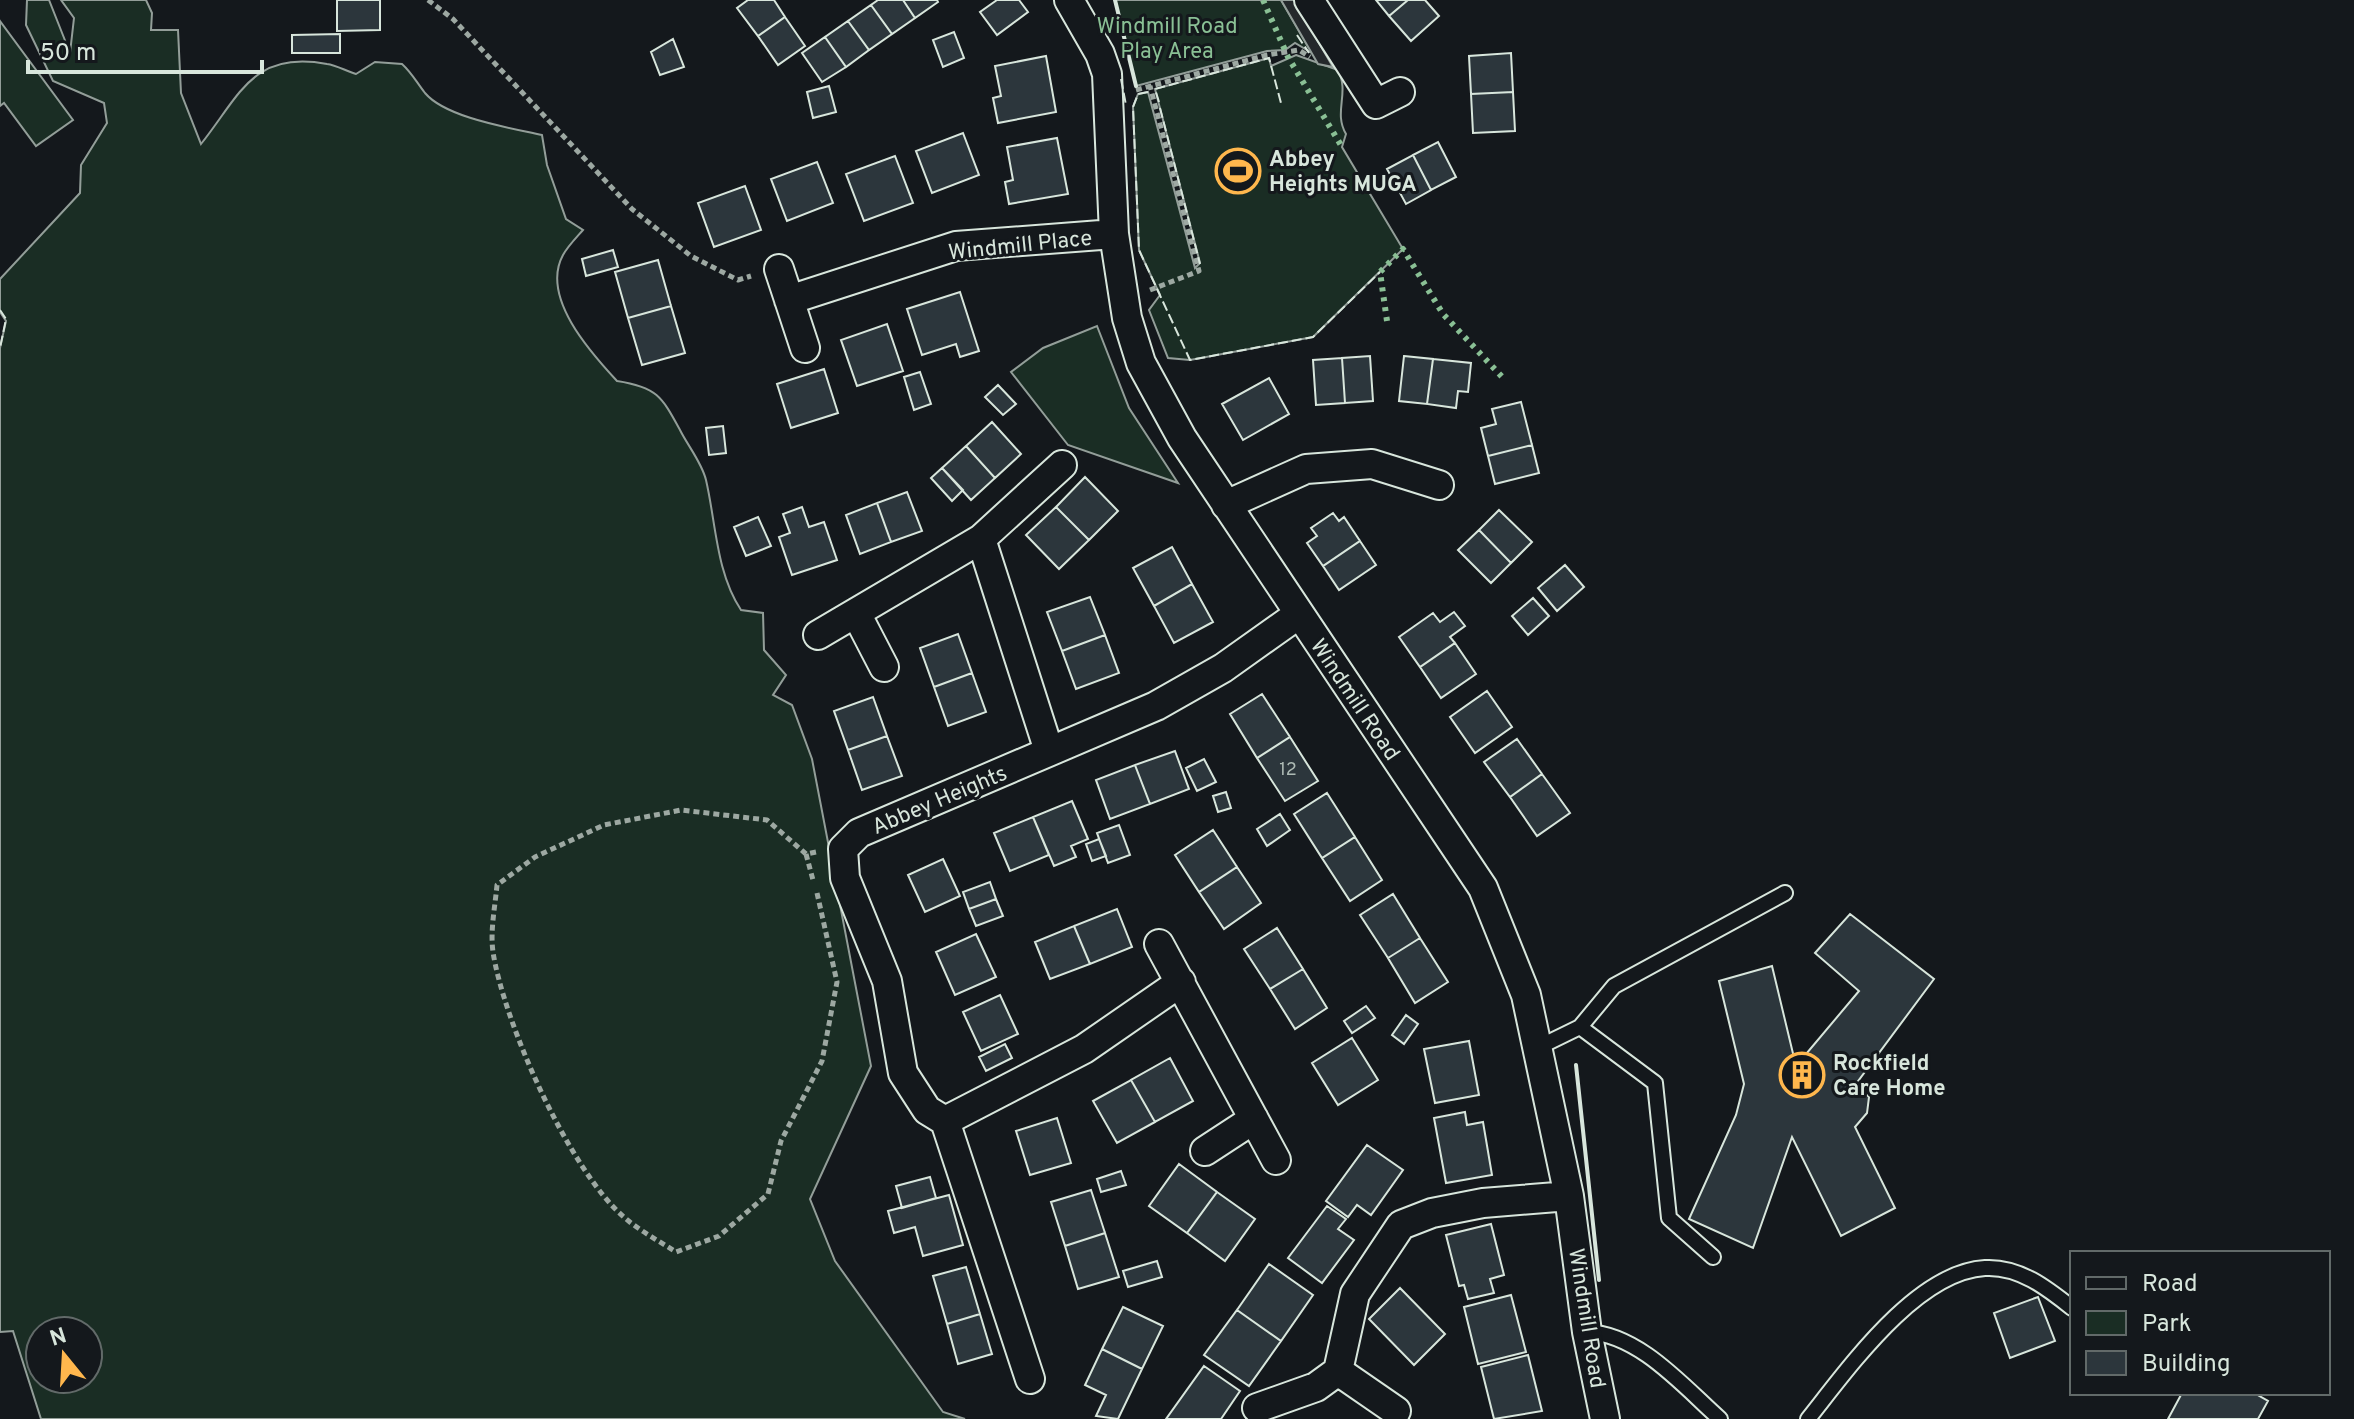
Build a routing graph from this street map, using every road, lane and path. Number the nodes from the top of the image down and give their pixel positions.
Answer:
1 (428, 0) edge
2 (1069, 0) edge
3 (1309, 0) edge
4 (1338, 48) junction
5 (1150, 86) junction
6 (1127, 92) dead end
7 (1400, 92) dead end
8 (1114, 234) junction
9 (779, 269) joint
10 (1141, 293) dead end
11 (789, 300) junction
12 (805, 348) dead end
13 (1062, 465) dead end
14 (1439, 485) dead end
15 (1226, 505) junction
16 (981, 539) junction
17 (856, 613) junction
18 (1299, 614) junction
19 (818, 635) dead end
20 (884, 667) dead end
21 (1049, 751) junction
22 (806, 854) joint
23 (1785, 893) dead end
24 (1159, 944) dead end
25 (1181, 982) junction
26 (1580, 1027) junction
27 (1537, 1048) junction
28 (1254, 1119) junction
29 (945, 1121) junction
30 (1205, 1151) dead end
31 (1276, 1160) dead end
32 (1569, 1196) junction
33 (1713, 1257) dead end
34 (2070, 1306) edge
35 (1587, 1332) junction
36 (1338, 1371) junction
37 (1030, 1379) dead end
38 (1257, 1408) dead end
39 (1396, 1411) dead end
40 (1605, 1419) edge
41 (1720, 1419) edge
42 (1808, 1419) edge

1 - 9 path
2 - 8 street, Windmill Road
3 - 4 street
4 - 5 path
4 - 7 street
5 - 6 path
5 - 10 path
8 - 11 street, Windmill Place
8 - 15 street, Windmill Road
9 - 11 street
11 - 12 street
13 - 16 street
14 - 15 street
15 - 18 street, Windmill Road
16 - 17 street
16 - 21 street
17 - 19 street
17 - 20 street
18 - 21 street, Abbey Heights
18 - 27 street, Windmill Road
21 - 29 street, Abbey Heights
22 - 22 path
23 - 26 lane
24 - 25 street
25 - 28 street
25 - 29 street
26 - 27 lane
26 - 33 lane
27 - 32 street, Windmill Road
28 - 30 street
28 - 31 street
29 - 37 street, Abbey Heights
32 - 35 street, Windmill Road
32 - 36 street
34 - 42 lane
35 - 40 street, Windmill Road
35 - 41 lane
36 - 38 street
36 - 39 street

